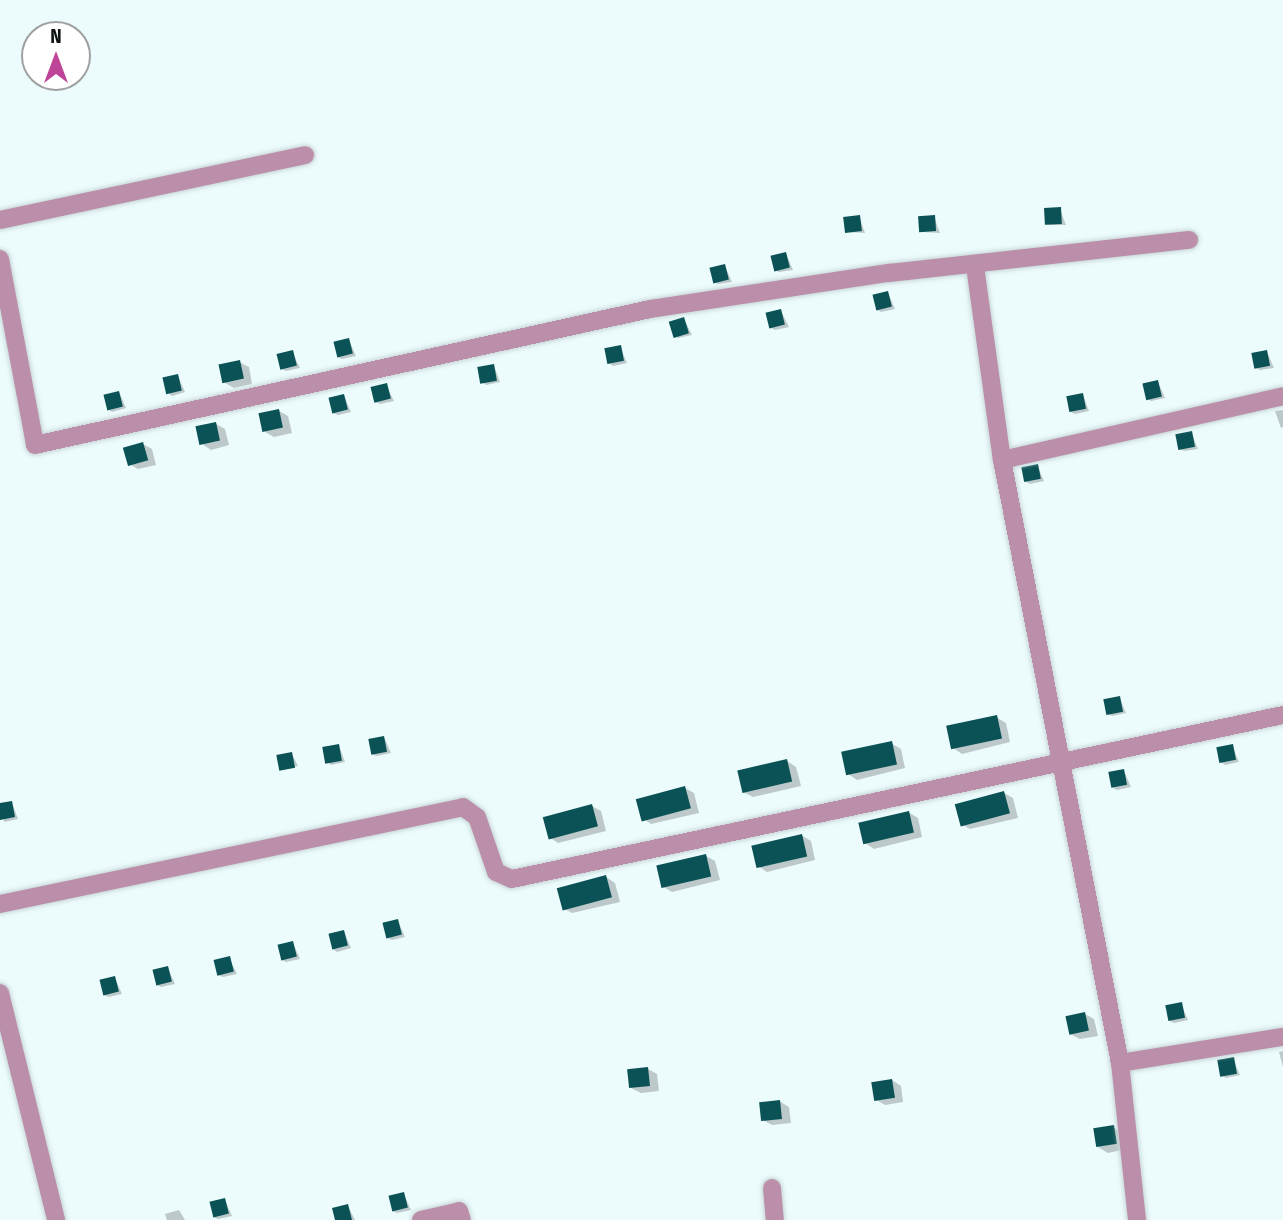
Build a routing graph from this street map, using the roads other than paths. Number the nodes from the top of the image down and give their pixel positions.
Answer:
1 (305, 155) dead end
2 (0, 220) edge
3 (1189, 240) dead end
4 (0, 259) edge
5 (975, 266) junction
6 (1283, 396) edge
7 (1002, 460) junction
8 (1283, 715) edge
9 (1063, 762) junction
10 (0, 904) edge
11 (0, 993) edge
12 (1283, 1037) edge
13 (1120, 1063) junction
14 (772, 1188) dead end
15 (56, 1220) edge
16 (421, 1220) edge
17 (462, 1220) edge
18 (775, 1220) edge
19 (1137, 1220) edge

1 - 2 street
3 - 5 street
4 - 5 street
5 - 7 street
6 - 7 street
7 - 9 street
8 - 9 street
9 - 10 street
9 - 13 street
11 - 15 street
12 - 13 street
13 - 19 street
14 - 18 street
16 - 17 street

